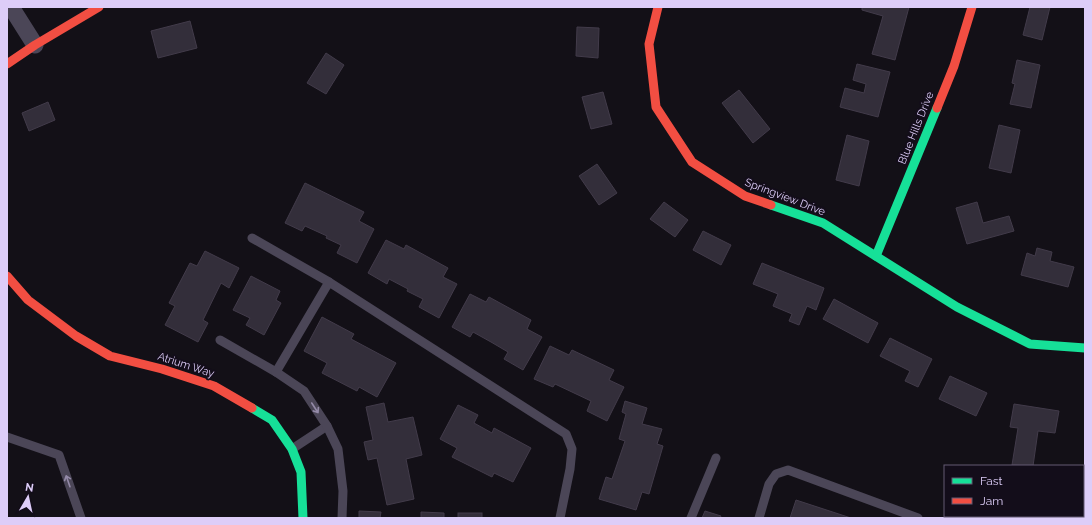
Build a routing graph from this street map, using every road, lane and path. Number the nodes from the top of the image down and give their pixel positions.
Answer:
1 (11, 7) edge
2 (99, 7) edge
3 (658, 7) edge
4 (972, 7) edge
5 (35, 45) junction
6 (7, 64) edge
7 (252, 238) dead end
8 (876, 256) junction
9 (7, 276) edge
10 (329, 282) junction
11 (220, 340) dead end
12 (1085, 348) edge
13 (276, 372) junction
14 (326, 426) junction
15 (7, 437) edge
16 (292, 448) junction
17 (716, 458) dead end
18 (80, 518) edge
19 (303, 518) edge
20 (342, 518) edge
21 (560, 518) edge
22 (692, 518) edge
23 (759, 518) edge
24 (918, 518) edge

1 - 5 street
2 - 5 street
3 - 8 street, Springview Drive
4 - 8 street, Blue Hills Drive
5 - 6 street
7 - 10 lane
8 - 12 street, Springview Drive
9 - 16 street, Atrium Way
10 - 13 lane
10 - 21 lane
11 - 13 lane
13 -> 14 lane
14 - 16 lane
14 - 20 lane
18 -> 15 lane
16 - 19 street, Atrium Way
17 - 22 lane
23 - 24 lane

